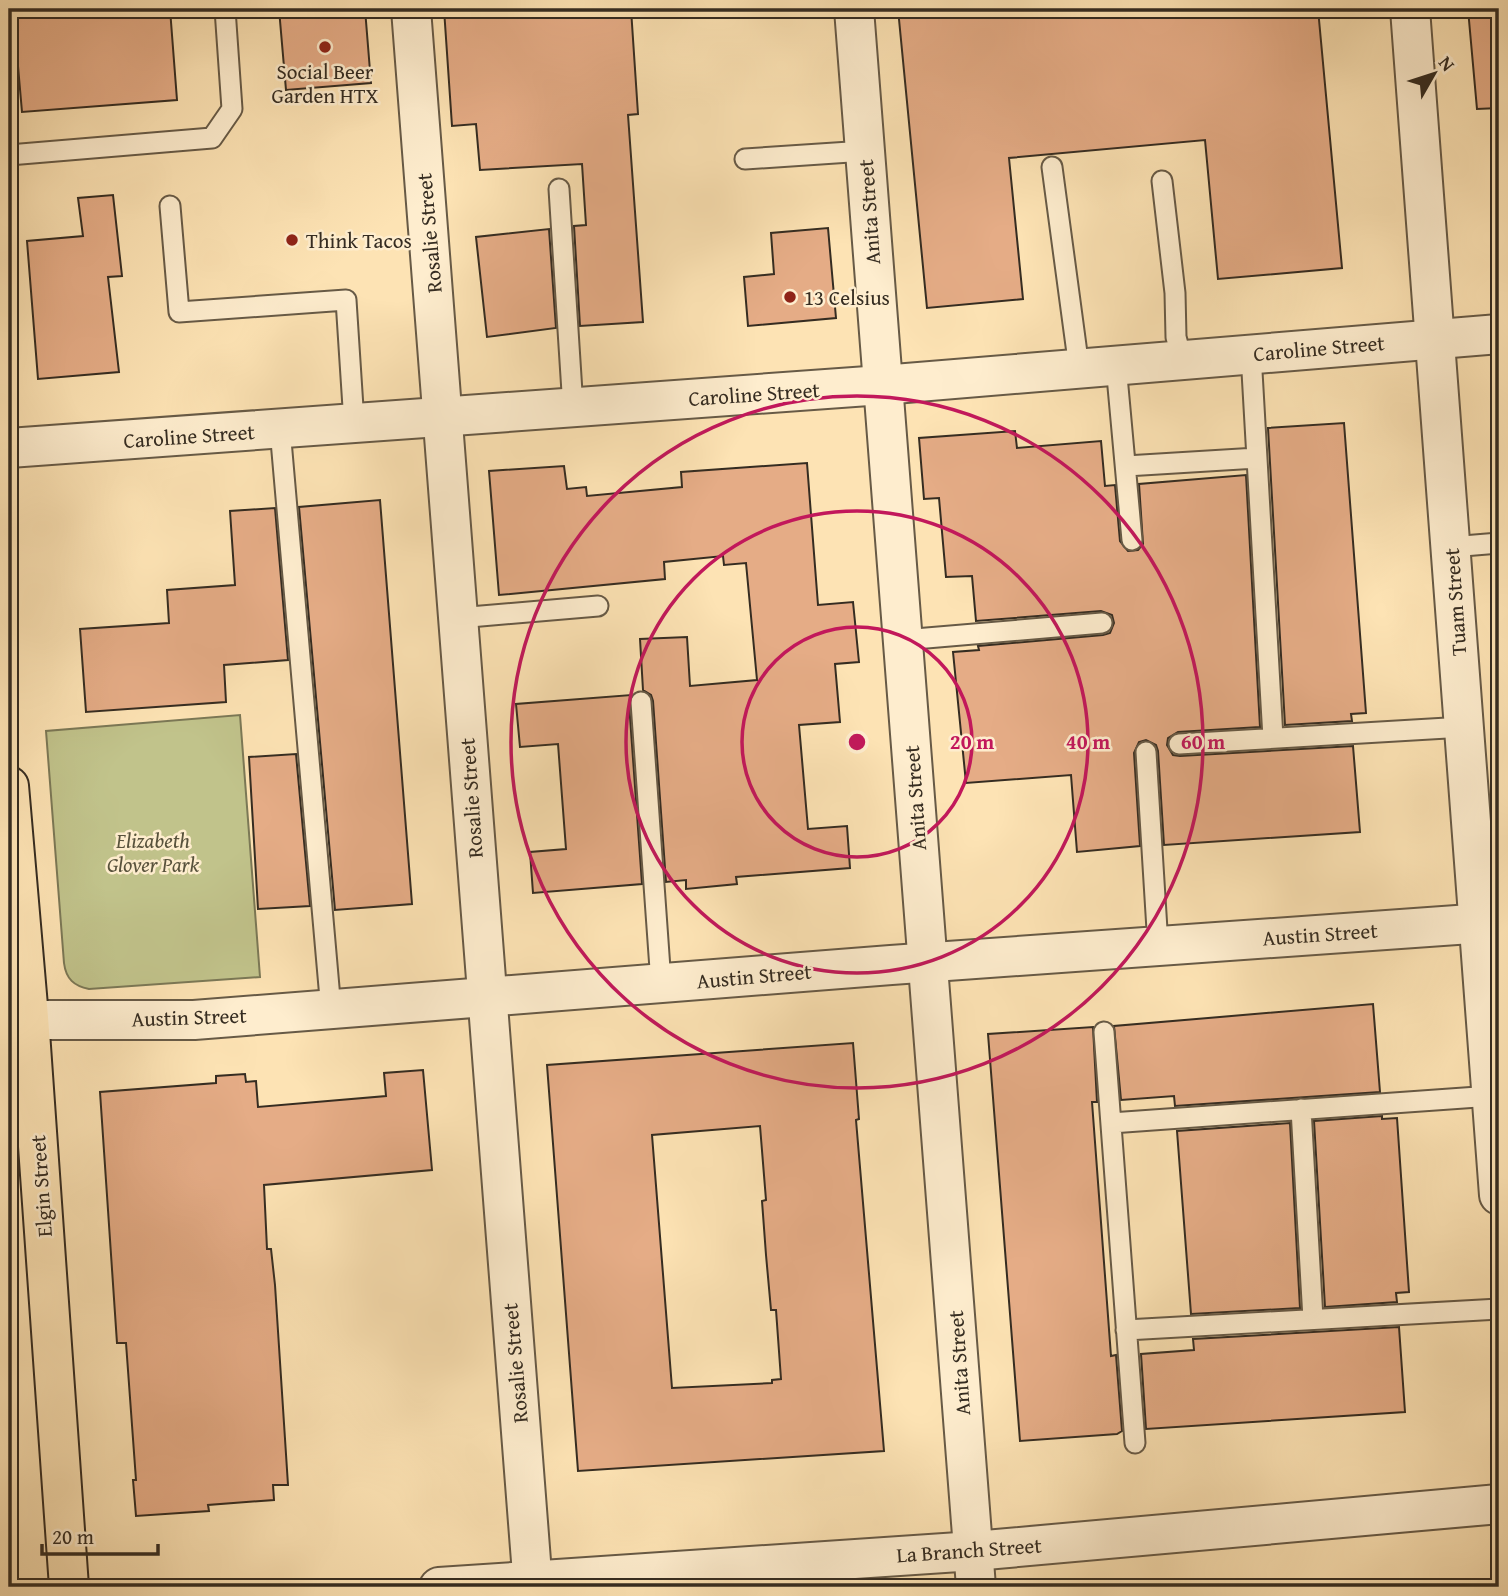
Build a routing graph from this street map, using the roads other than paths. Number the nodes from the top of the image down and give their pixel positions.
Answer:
1 (225, 9) edge
2 (411, 9) edge
3 (854, 9) edge
4 (1410, 9) edge
5 (864, 151) junction
6 (9, 155) edge
7 (745, 159) dead end
8 (1052, 167) dead end
9 (1162, 181) dead end
10 (559, 189) dead end
11 (170, 206) dead end
12 (1499, 334) edge
13 (1435, 339) junction
14 (1251, 354) junction
15 (1182, 360) junction
16 (1098, 367) junction
17 (882, 385) junction
18 (573, 408) junction
19 (444, 417) junction
20 (354, 423) junction
21 (281, 429) junction
22 (9, 448) edge
23 (1257, 458) junction
24 (1126, 466) junction
25 (1132, 540) dead end
26 (1499, 543) edge
27 (1451, 547) junction
28 (598, 606) dead end
29 (458, 618) junction
30 (1102, 623) dead end
31 (903, 640) junction
32 (640, 702) dead end
33 (1464, 727) junction
34 (1273, 738) junction
35 (1179, 744) dead end
36 (1146, 752) dead end
37 (9, 786) edge
38 (1489, 922) edge
39 (1158, 946) junction
40 (929, 962) junction
41 (662, 984) junction
42 (485, 997) junction
43 (331, 1010) junction
44 (19, 1019) edge
45 (1104, 1032) dead end
46 (1492, 1096) junction
47 (1301, 1109) junction
48 (1111, 1123) junction
49 (1499, 1195) edge
50 (1499, 1309) edge
51 (1313, 1320) junction
52 (1126, 1330) junction
53 (1135, 1443) dead end
54 (1499, 1504) edge
55 (975, 1569) edge
56 (532, 1584) edge
57 (69, 1587) edge
58 (439, 1587) edge

1 - 6 lane
2 - 19 street, Rosalie Street
3 - 5 street, Anita Street
4 - 13 street, Tuam Street
5 - 7 lane
5 - 17 street, Anita Street
8 - 16 lane
9 - 15 lane
10 - 18 lane
11 - 20 lane
12 - 13 street, Caroline Street
13 - 14 street, Caroline Street
13 - 27 street, Tuam Street
14 - 15 street, Caroline Street
14 - 23 lane
15 - 16 street, Caroline Street
16 - 17 street, Caroline Street
16 - 24 lane
17 - 18 street, Caroline Street
17 - 31 street, Anita Street
18 - 19 street, Caroline Street
19 - 20 street, Caroline Street
19 - 29 street, Rosalie Street
20 - 21 street, Caroline Street
21 - 22 street, Caroline Street
21 - 43 lane
23 - 24 lane
23 - 34 lane
24 - 25 lane
26 - 27 lane
27 - 33 street, Tuam Street
28 - 29 lane
29 - 42 street, Rosalie Street
30 - 31 lane
31 - 40 street, Anita Street
32 - 41 lane
33 - 34 lane
33 - 38 street, Tuam Street
34 - 35 lane
36 - 39 lane
37 - 44 main road, Elgin Street
38 - 39 street, Austin Street
38 - 46 street, Tuam Street
39 - 40 street, Austin Street
40 - 41 street, Austin Street
40 - 55 street, Anita Street
41 - 42 street, Austin Street
42 - 43 street, Austin Street
42 - 56 street, Rosalie Street
43 - 44 street, Austin Street
44 - 57 main road, Elgin Street
45 - 48 lane
46 - 47 lane
46 - 49 street, Tuam Street
47 - 48 lane
47 - 51 lane
48 - 52 lane
50 - 51 lane
51 - 52 lane
52 - 53 lane
54 - 55 street, La Branch Street
55 - 56 street, La Branch Street
56 - 58 street, La Branch Street

